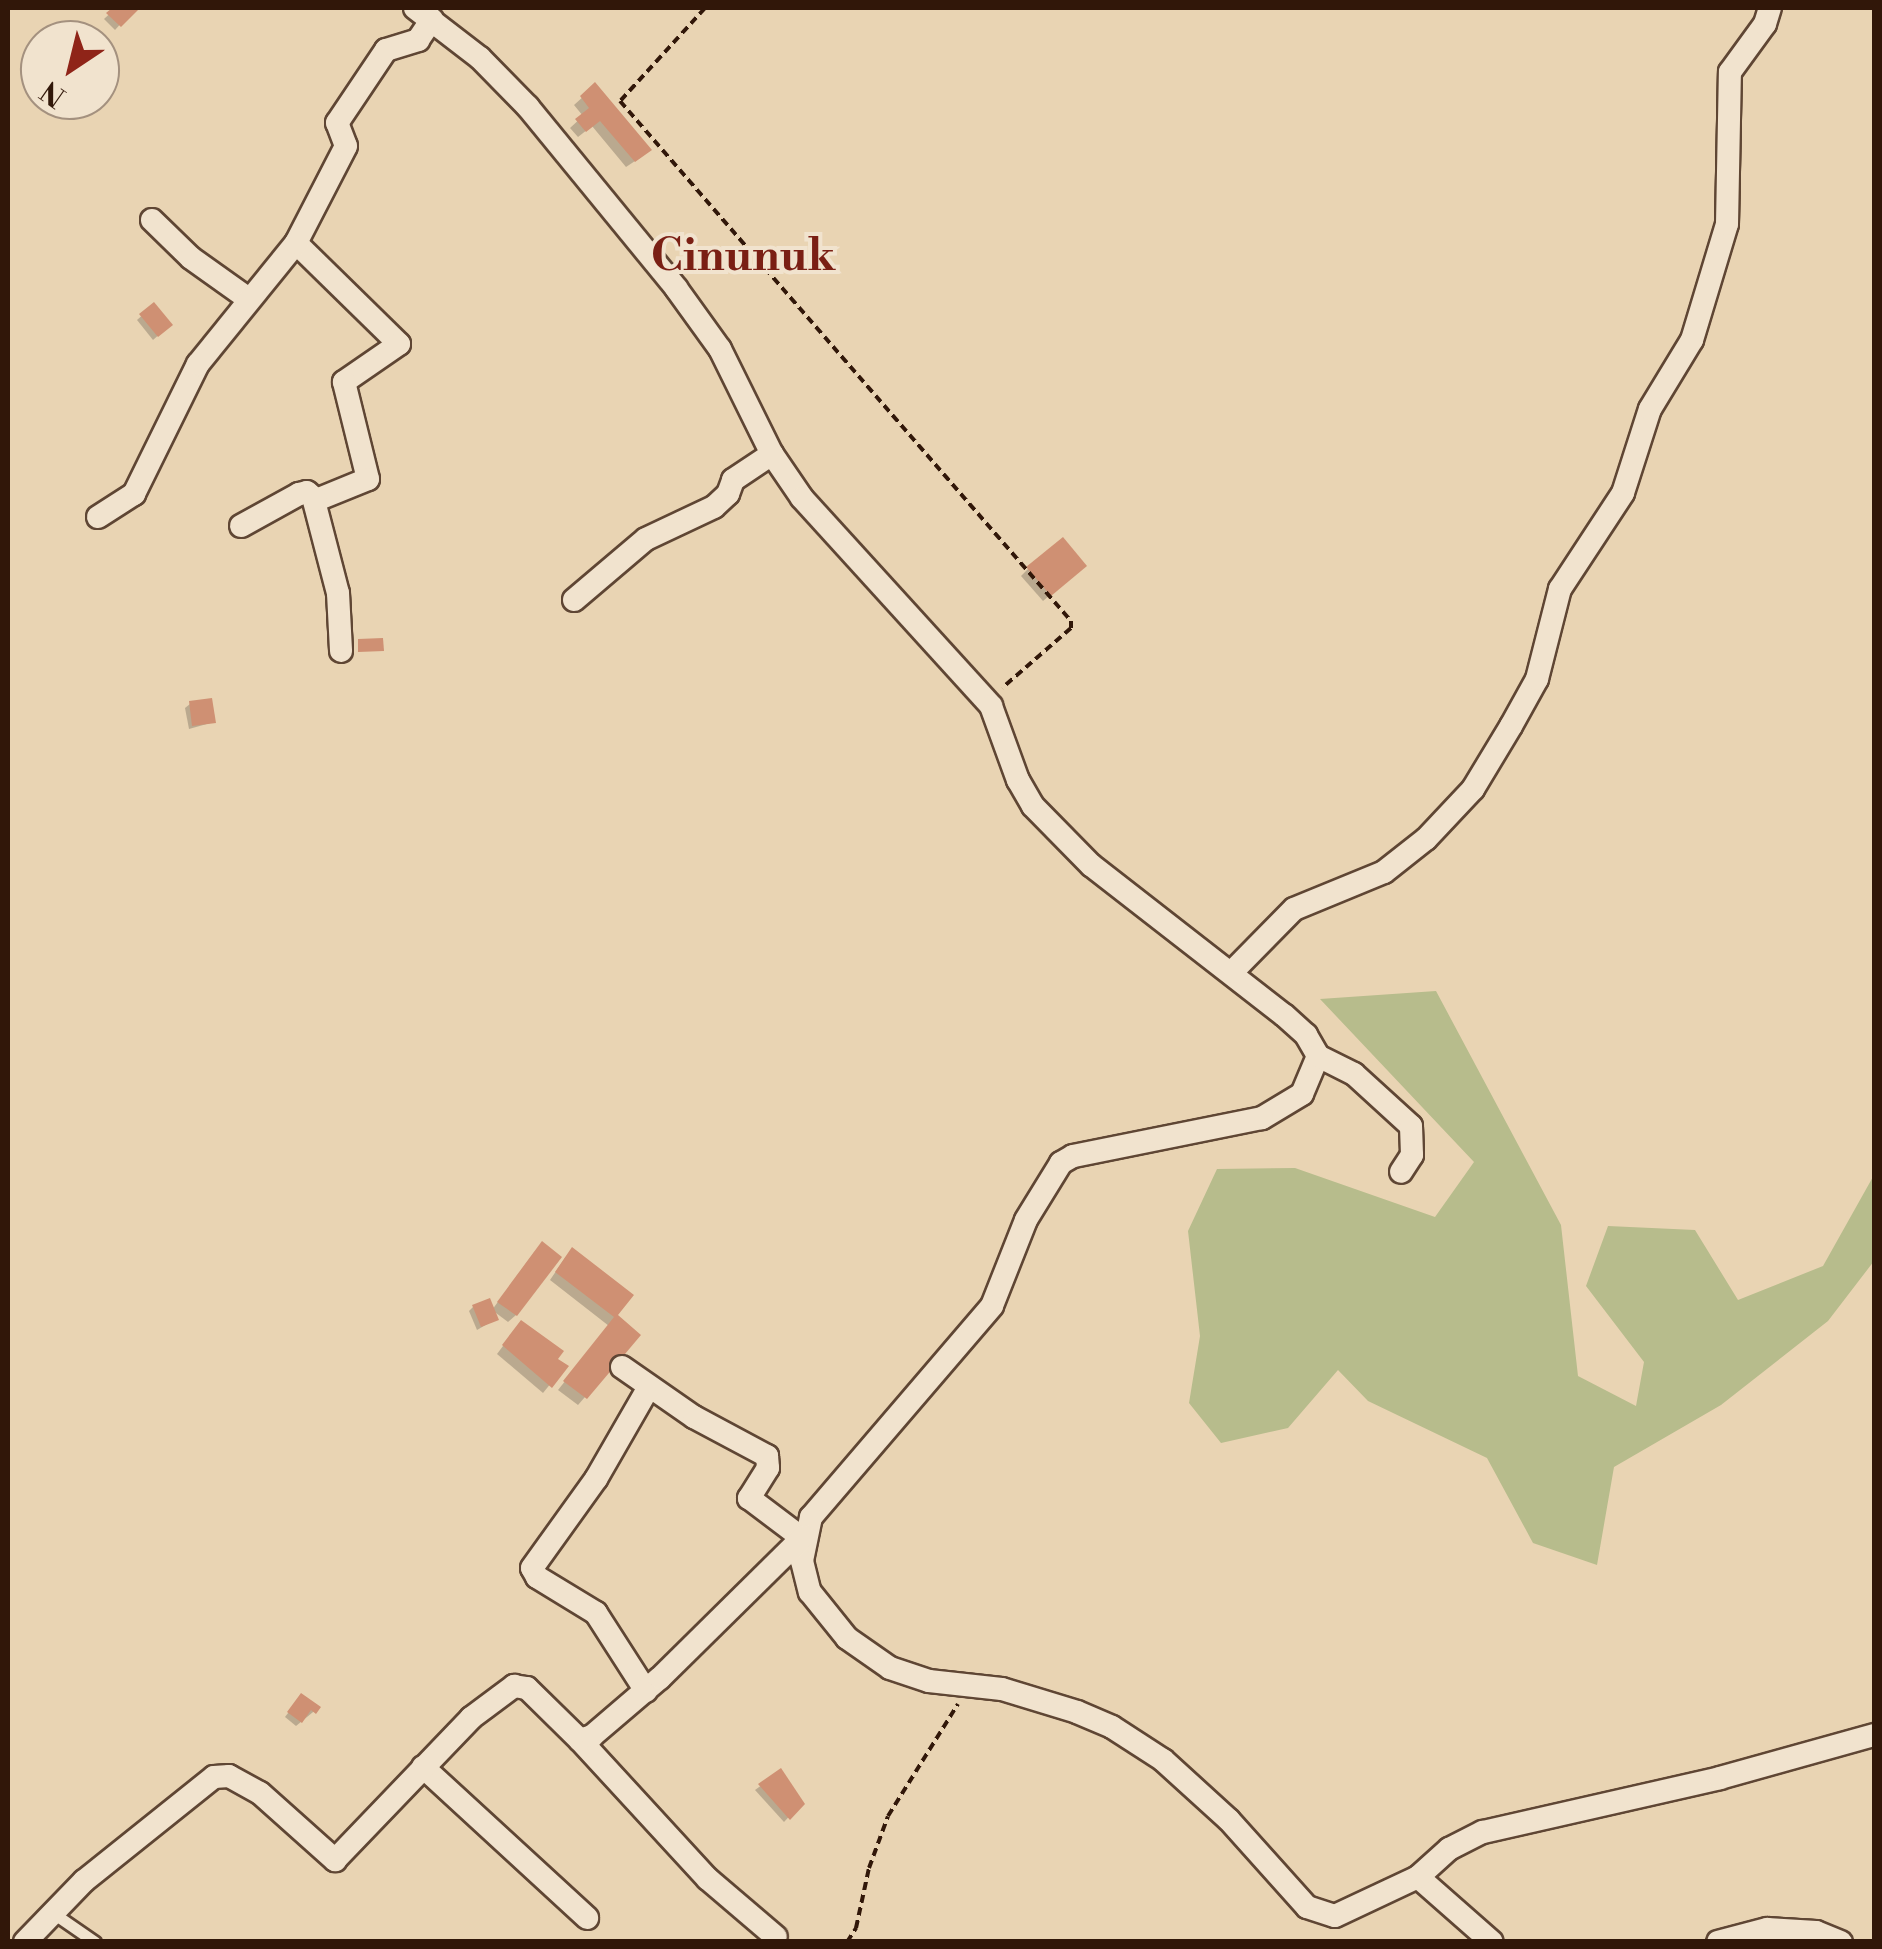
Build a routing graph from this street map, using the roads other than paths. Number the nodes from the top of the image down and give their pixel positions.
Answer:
1 (1770, 8) edge
2 (423, 13) edge
3 (152, 220) dead end
4 (296, 243) junction
5 (247, 298) junction
6 (772, 454) junction
7 (315, 498) junction
8 (98, 517) dead end
9 (241, 526) dead end
10 (574, 600) dead end
11 (341, 651) dead end
12 (1232, 972) junction
13 (1312, 1045) junction
14 (1401, 1172) dead end
15 (622, 1367) dead end
16 (650, 1387) junction
17 (803, 1537) junction
18 (646, 1690) junction
19 (1874, 1735) edge
20 (580, 1740) junction
21 (423, 1768) junction
22 (1418, 1877) junction
23 (53, 1912) junction
24 (587, 1918) dead end
25 (776, 1937) dead end
26 (25, 1942) edge
27 (95, 1942) edge
28 (1492, 1942) edge
29 (1718, 1942) edge
30 (1841, 1942) edge

1 - 12 street
2 - 4 street
2 - 6 street
3 - 5 street
4 - 5 street
4 - 7 street
5 - 8 street
6 - 10 street
6 - 12 street
7 - 9 street
7 - 11 street
12 - 13 street
13 - 14 street
13 - 17 street
15 - 16 street
16 - 17 street
16 - 18 street
17 - 18 street
17 - 22 street
18 - 20 street
19 - 22 street
20 - 21 street
20 - 25 street
21 - 23 street
21 - 24 street
22 - 28 street
23 - 26 street
23 - 27 lane
29 - 30 street

